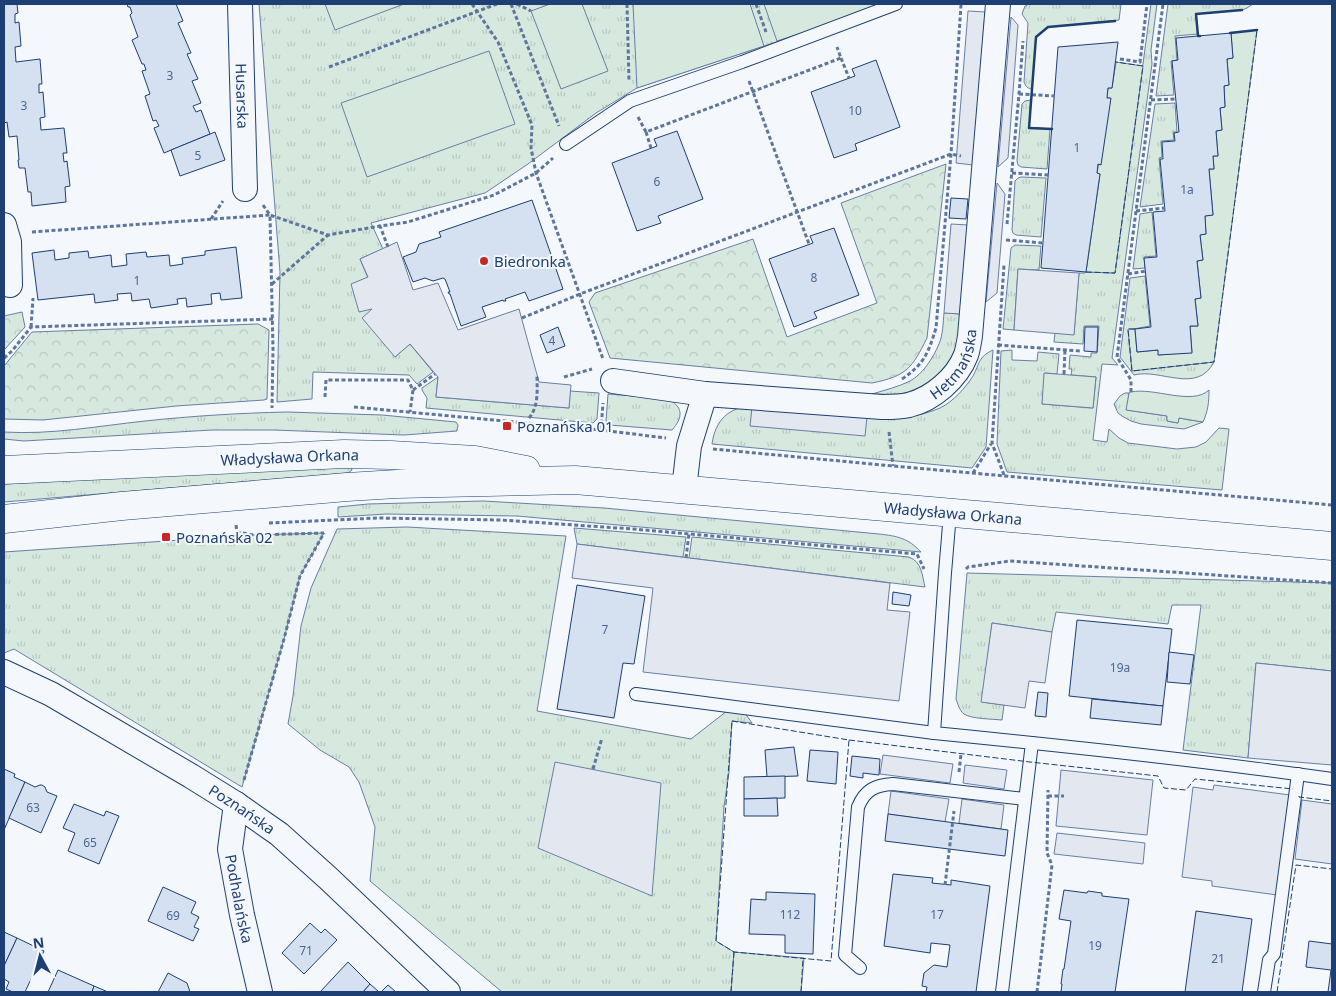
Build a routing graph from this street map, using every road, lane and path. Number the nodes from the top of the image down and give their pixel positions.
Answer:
1 (240, 4) edge
2 (472, 4) edge
3 (497, 4) edge
4 (511, 4) edge
5 (517, 4) edge
6 (756, 4) edge
7 (896, 4) edge
8 (960, 4) edge
9 (998, 4) edge
10 (1147, 4) edge
11 (1163, 4) edge
12 (476, 11) junction
13 (531, 11) dead end
14 (1023, 40) dead end
15 (772, 50) junction
16 (841, 58) dead end
17 (1120, 59) dead end
18 (742, 62) junction
19 (329, 67) dead end
20 (849, 78) dead end
21 (1019, 94) junction
22 (1055, 96) dead end
23 (1176, 98) dead end
24 (1151, 100) junction
25 (646, 132) dead end
26 (566, 144) junction
27 (651, 148) dead end
28 (951, 154) junction
29 (985, 158) junction
30 (536, 173) junction
31 (1012, 173) junction
32 (1048, 175) dead end
33 (245, 189) joint
34 (1165, 208) dead end
35 (1136, 211) junction
36 (798, 212) junction
37 (270, 215) junction
38 (380, 226) junction
39 (14, 229) edge
40 (1007, 230) dead end
41 (328, 235) junction
42 (1006, 240) dead end
43 (1043, 243) dead end
44 (809, 244) dead end
45 (388, 247) dead end
46 (1004, 260) dead end
47 (1146, 271) dead end
48 (1128, 274) junction
49 (272, 284) junction
50 (10, 285) dead end
51 (33, 293) dead end
52 (580, 294) junction
53 (522, 318) dead end
54 (273, 319) junction
55 (30, 327) junction
56 (998, 345) junction
57 (1066, 350) junction
58 (1081, 351) dead end
59 (4, 358) edge
60 (435, 374) dead end
61 (1064, 374) dead end
62 (537, 375) dead end
63 (564, 377) dead end
64 (605, 377) junction
65 (900, 381) dead end
66 (413, 390) junction
67 (1131, 392) dead end
68 (705, 394) junction
69 (325, 397) dead end
70 (354, 407) dead end
71 (889, 407) junction
72 (272, 408) dead end
73 (410, 412) junction
74 (529, 418) dead end
75 (602, 430) junction
76 (992, 443) junction
77 (689, 446) junction
78 (894, 466) junction
79 (4, 470) edge
80 (974, 473) junction
81 (1004, 475) junction
82 (575, 480) junction
83 (684, 489) junction
84 (1332, 505) edge
85 (950, 513) junction
86 (4, 519) edge
87 (331, 520) dead end
88 (236, 525) dead end
89 (689, 534) junction
90 (1332, 546) edge
91 (686, 558) dead end
92 (945, 572) junction
93 (1332, 583) edge
94 (4, 672) edge
95 (636, 694) dead end
96 (934, 733) junction
97 (602, 738) dead end
98 (1032, 742) junction
99 (593, 769) dead end
100 (1298, 774) junction
101 (1332, 780) edge
102 (1049, 788) dead end
103 (239, 795) junction
104 (1048, 796) junction
105 (1064, 796) dead end
106 (1025, 799) junction
107 (953, 815) dead end
108 (945, 885) dead end
109 (860, 968) dead end
110 (260, 992) edge
111 (448, 992) edge
112 (1002, 992) edge
113 (1037, 992) edge
114 (1264, 992) edge

1 - 33 street, Husarska
2 - 12 path
3 - 12 path
4 - 26 path
5 - 13 path
6 - 15 path
7 - 15 lane
8 - 28 path
9 - 29 street, Hetmańska
10 - 17 path
11 - 24 path
12 - 19 path
12 - 30 path
14 - 21 path
15 - 18 lane
16 - 20 path
18 - 26 lane
18 - 36 path
21 - 22 path
21 - 31 path
23 - 24 path
24 - 35 path
25 - 27 path
26 - 30 path
28 - 29 path
28 - 36 path
28 - 65 path
29 - 71 street, Hetmańska
30 - 38 path
30 - 52 path
31 - 32 path
31 - 40 path
33 - 37 path
34 - 35 path
35 - 48 path
36 - 44 path
36 - 52 path
37 - 39 path
37 - 41 path
37 - 49 path
38 - 41 path
38 - 45 path
39 - 50 street
41 - 49 path
42 - 43 path
46 - 56 path
47 - 48 path
48 - 67 path
49 - 54 path
51 - 55 path
52 - 53 path
52 - 64 path
54 - 55 path
54 - 72 path
55 - 59 path
56 - 57 path
56 - 76 path
57 - 58 path
57 - 61 path
60 - 66 path
62 - 74 path
63 - 64 path
64 - 68 street, Hetmańska
64 - 75 path
66 - 69 path
66 - 73 path
68 - 71 street, Hetmańska
68 - 77 street
70 - 73 path
71 - 78 path
73 - 75 path
75 - 77 path
76 - 80 path
76 - 81 path
77 - 78 path
77 - 83 street
78 - 80 path
79 - 82 street, Władysława Orkana
80 - 81 path
81 - 84 path
82 - 83 street, Władysława Orkana
82 - 86 street, Władysława Orkana
83 - 85 street, Władysława Orkana
85 - 90 street, Władysława Orkana
85 - 92 lane
87 - 89 path
88 - 103 path
89 - 91 path
89 - 92 path
92 - 93 path
92 - 96 lane
94 - 103 street, Poznańska
95 - 96 lane
96 - 98 lane
97 - 99 path
98 - 100 lane
98 - 106 lane
100 - 101 lane
100 - 114 lane
102 - 104 path
103 - 110 street, Podhalańska
103 - 111 street, Poznańska
104 - 105 path
104 - 113 path
106 - 109 lane
106 - 112 lane
107 - 108 path

